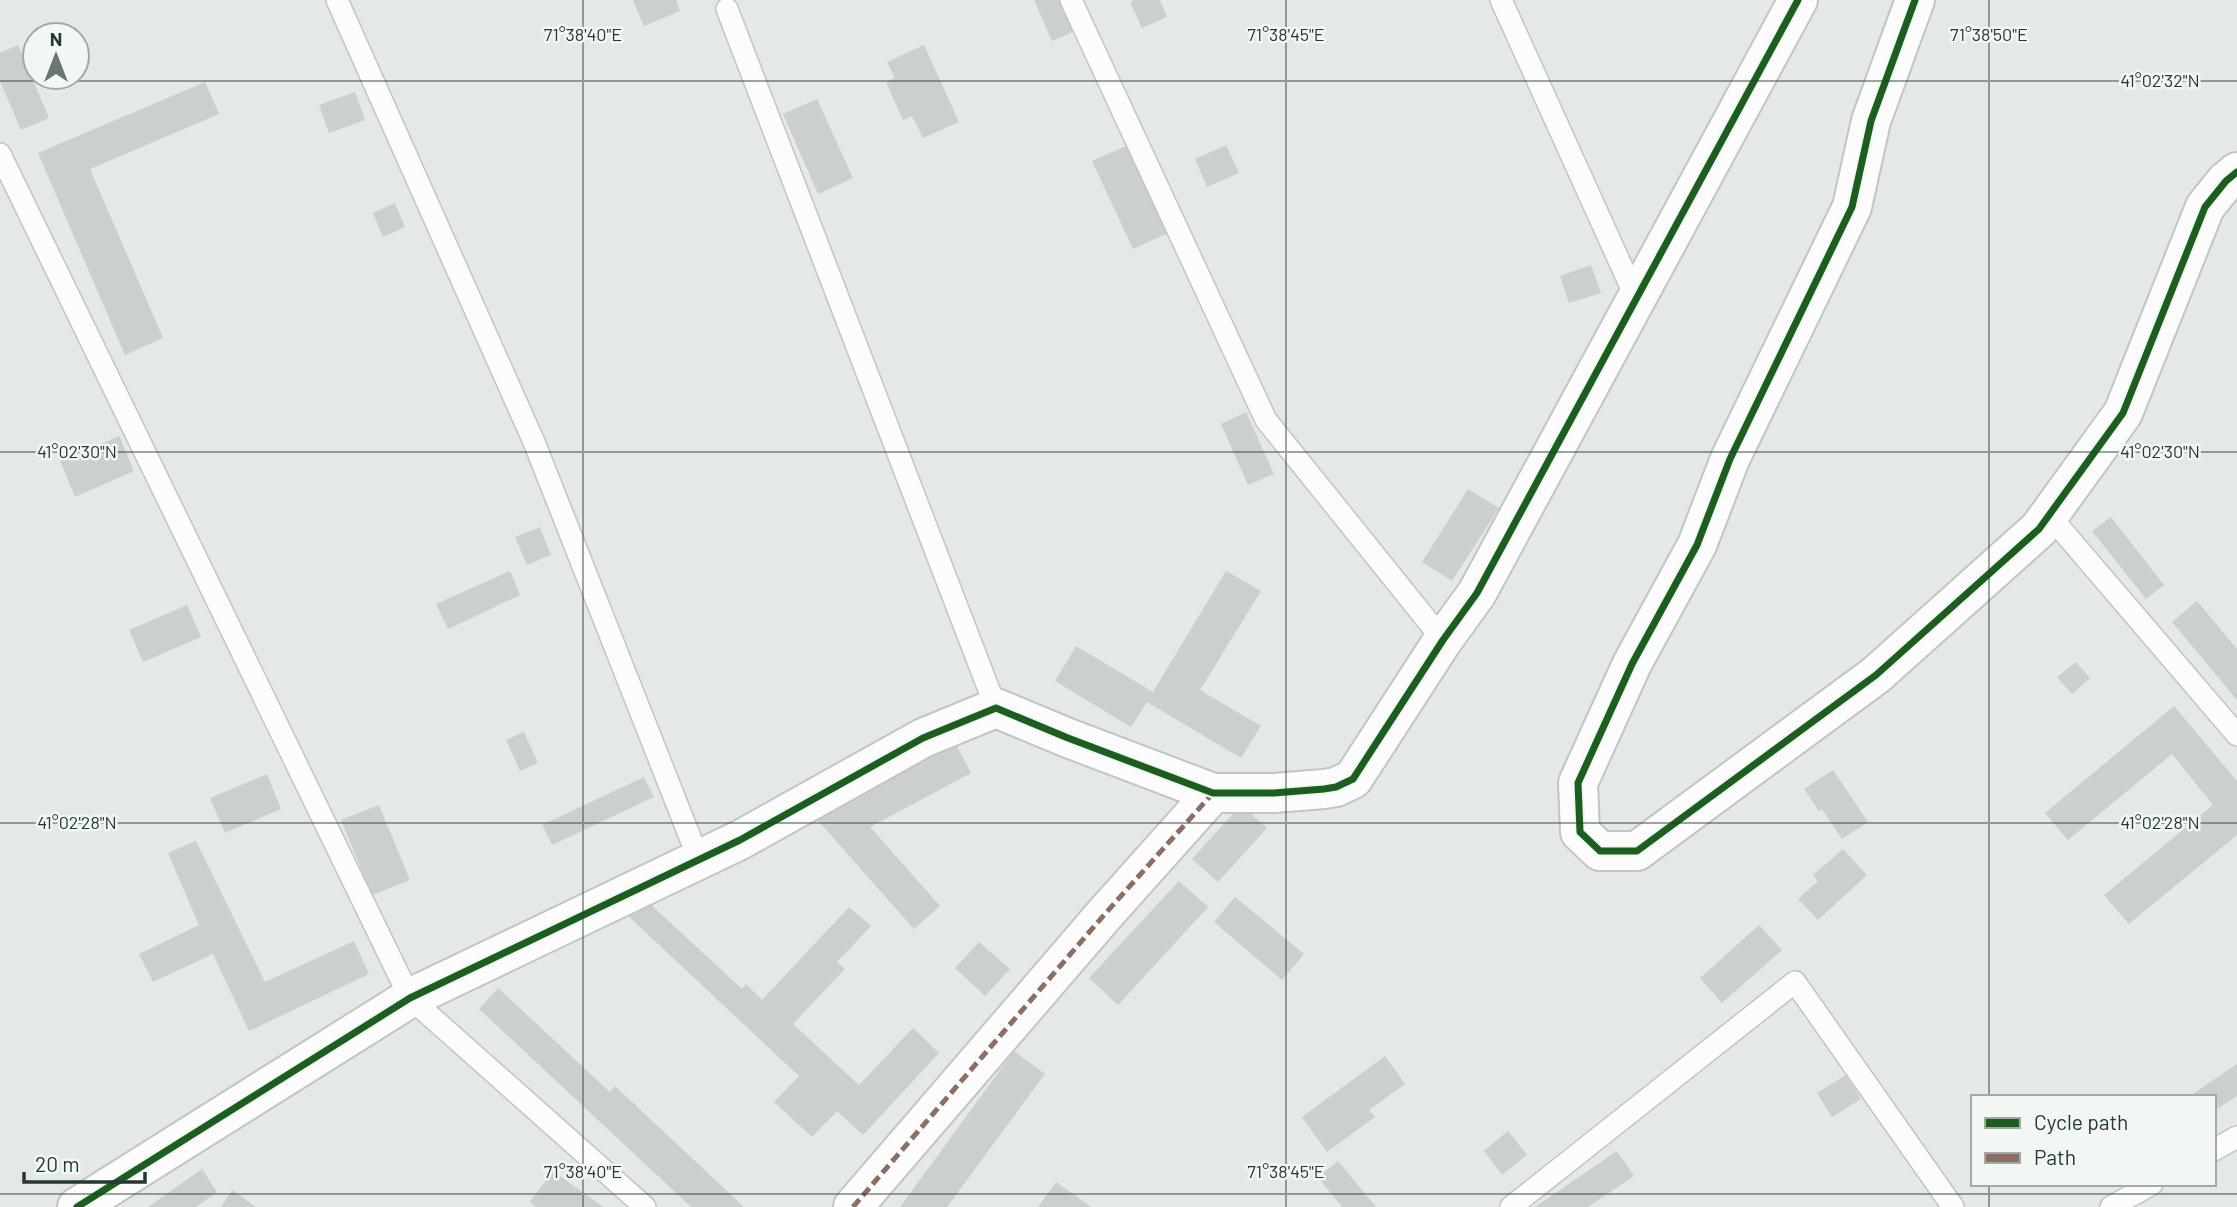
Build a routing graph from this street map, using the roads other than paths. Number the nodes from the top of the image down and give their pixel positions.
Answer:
1 (337, 0) edge
2 (1071, 0) edge
3 (1501, 0) edge
4 (1798, 0) edge
5 (1915, 0) edge
6 (727, 9) dead end
7 (0, 155) edge
8 (2237, 172) edge
9 (1636, 298) junction
10 (2049, 515) junction
11 (1443, 640) junction
12 (996, 708) junction
13 (2237, 735) edge
14 (1213, 793) junction
15 (699, 860) junction
16 (410, 998) junction
17 (2148, 1186) edge
18 (77, 1207) edge
19 (645, 1207) edge
20 (853, 1207) edge
21 (1511, 1207) edge
22 (1953, 1207) edge
23 (2111, 1207) edge

1 - 15 lane
2 - 11 lane
3 - 9 lane
4 - 9 street
5 - 10 street
6 - 12 lane
7 - 16 lane
8 - 10 street
9 - 11 street
10 - 13 lane
11 - 14 street
12 - 14 street
12 - 15 street
14 - 20 street
15 - 16 street
16 - 18 street
16 - 19 lane
17 - 23 lane
21 - 22 lane

